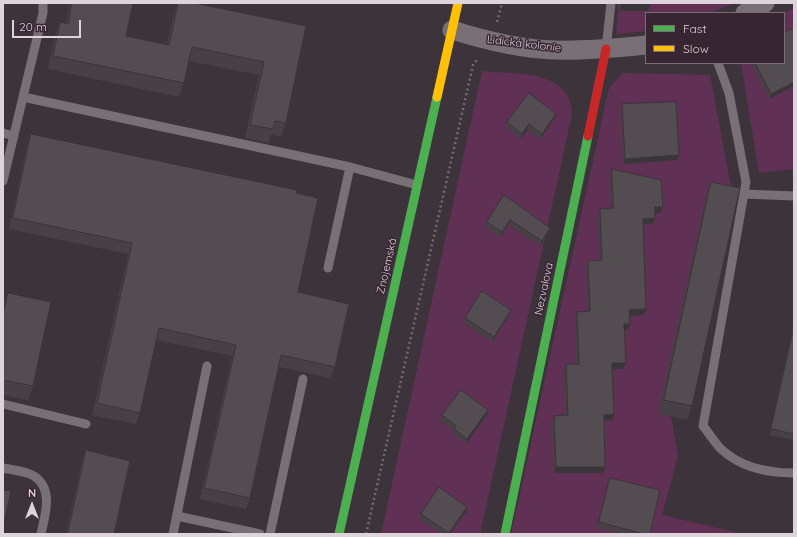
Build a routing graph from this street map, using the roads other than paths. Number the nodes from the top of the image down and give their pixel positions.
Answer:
1 (43, 3) edge
2 (458, 3) edge
3 (611, 3) edge
4 (765, 3) edge
5 (747, 12) edge
6 (452, 30) junction
7 (645, 45) edge
8 (606, 49) junction
9 (718, 64) edge
10 (23, 97) junction
11 (3, 133) edge
12 (14, 136) junction
13 (350, 166) junction
14 (3, 181) edge
15 (417, 185) junction
16 (744, 194) junction
17 (794, 196) edge
18 (328, 268) dead end
19 (207, 366) dead end
20 (303, 379) dead end
21 (3, 404) edge
22 (86, 424) dead end
23 (3, 468) edge
24 (794, 473) edge
25 (177, 516) junction
26 (41, 534) edge
27 (173, 534) edge
28 (260, 534) edge
29 (270, 534) edge
30 (340, 534) edge
31 (505, 534) edge

1 - 10 lane
2 - 6 main road, Znojemská
3 - 8 lane
4 - 5 street
6 - 8 street, Lidická kolonie
6 - 15 main road, Znojemská
7 - 8 street, Lidická kolonie
8 - 31 main road, Nezvalova
9 - 16 lane
10 - 12 lane
10 - 13 lane
11 - 12 lane
12 - 14 lane
13 - 15 lane
13 - 18 lane
15 - 30 main road, Znojemská
16 - 17 lane
16 - 24 lane
19 - 25 lane
20 - 29 lane
21 - 22 lane
23 - 26 lane
25 - 27 lane
25 - 28 lane

